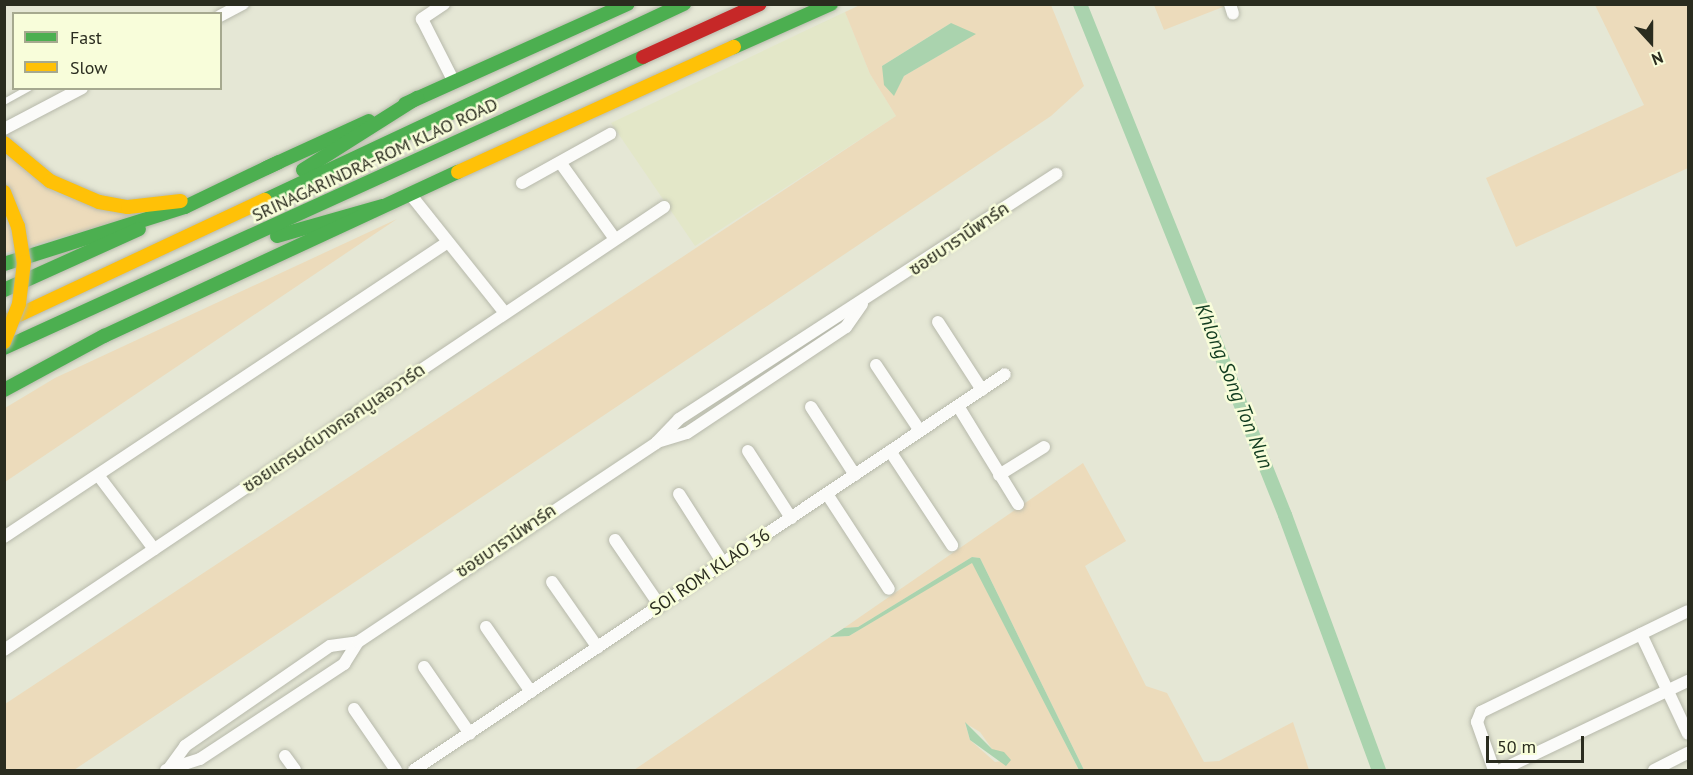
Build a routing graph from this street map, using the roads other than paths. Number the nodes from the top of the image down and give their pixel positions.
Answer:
1 (243, 4) edge
2 (444, 4) edge
3 (628, 4) edge
4 (684, 4) edge
5 (760, 4) edge
6 (831, 4) edge
7 (222, 15) edge
8 (454, 82) junction
9 (25, 90) edge
10 (78, 90) edge
11 (417, 98) junction
12 (4, 102) edge
13 (4, 129) edge
14 (610, 134) dead end
15 (4, 143) edge
16 (279, 162) junction
17 (562, 165) junction
18 (1056, 174) dead end
19 (522, 183) dead end
20 (4, 192) edge
21 (410, 194) junction
22 (382, 206) junction
23 (185, 207) junction
24 (664, 207) dead end
25 (233, 214) junction
26 (615, 239) junction
27 (448, 242) junction
28 (202, 260) junction
29 (4, 264) edge
30 (4, 290) edge
31 (505, 313) junction
32 (4, 322) edge
33 (938, 322) dead end
34 (4, 342) edge
35 (4, 348) edge
36 (876, 365) dead end
37 (1005, 374) dead end
38 (4, 390) edge
39 (982, 390) junction
40 (958, 406) junction
41 (811, 407) dead end
42 (920, 431) junction
43 (1044, 447) dead end
44 (747, 451) dead end
45 (890, 451) junction
46 (98, 475) junction
47 (855, 475) junction
48 (999, 475) junction
49 (679, 494) dead end
50 (827, 494) junction
51 (1018, 504) dead end
52 (790, 518) junction
53 (4, 537) edge
54 (615, 540) dead end
55 (952, 545) dead end
56 (154, 549) junction
57 (723, 563) junction
58 (552, 582) dead end
59 (890, 589) dead end
60 (660, 606) junction
61 (1689, 611) edge
62 (486, 627) dead end
63 (1641, 634) junction
64 (358, 642) junction
65 (598, 648) junction
66 (4, 650) edge
67 (424, 667) dead end
68 (1689, 681) edge
69 (1668, 691) junction
70 (531, 692) junction
71 (354, 709) dead end
72 (470, 734) junction
73 (1689, 735) edge
74 (1689, 753) edge
75 (285, 756) dead end
76 (168, 769) edge
77 (295, 771) edge
78 (396, 771) edge
79 (414, 771) edge
80 (1494, 771) edge
81 (1501, 771) edge
82 (1653, 771) edge

1 - 7 street
2 - 8 street
3 - 8 main road, SRINAGARINDRA-ROM KLAO ROAD
4 - 25 main road, SRINAGARINDRA-ROM KLAO ROAD
5 - 28 main road, SRINAGARINDRA-ROM KLAO ROAD
6 - 21 main road
8 - 11 main road, SRINAGARINDRA-ROM KLAO ROAD
9 - 12 lane
10 - 13 street
11 - 16 main road, SRINAGARINDRA-ROM KLAO ROAD
11 - 25 main road
14 - 17 street
15 - 16 main road
16 - 23 main road
17 - 19 street
17 - 26 street
18 - 64 street, ซอยบารานีพาร์ค
20 - 34 main road, bridge
21 - 22 main road
21 - 27 street
22 - 28 main road
22 - 38 main road
23 - 29 main road
23 - 30 main road
24 - 26 street, ซอยแกรนด์บางกอกบูเลอวาร์ด
25 - 32 main road, SRINAGARINDRA-ROM KLAO ROAD
26 - 31 street, ซอยแกรนด์บางกอกบูเลอวาร์ด
27 - 31 street
27 - 46 street
28 - 35 main road, SRINAGARINDRA-ROM KLAO ROAD
31 - 56 street, ซอยแกรนด์บางกอกบูเลอวาร์ด
33 - 39 street
36 - 42 street
37 - 39 street, SOI ROM KLAO 36
39 - 40 street, SOI ROM KLAO 36
40 - 42 street, SOI ROM KLAO 36
40 - 48 street
41 - 47 street
42 - 45 street, SOI ROM KLAO 36
43 - 48 street
44 - 52 street
45 - 47 street, SOI ROM KLAO 36
45 - 55 street
46 - 53 street
46 - 56 street
47 - 50 street, SOI ROM KLAO 36
48 - 51 street
49 - 57 street
50 - 52 street, SOI ROM KLAO 36
50 - 59 street
52 - 57 street, SOI ROM KLAO 36
54 - 60 street
56 - 66 street, ซอยแกรนด์บางกอกบูเลอวาร์ด
57 - 60 street, SOI ROM KLAO 36
58 - 65 street
60 - 65 street, SOI ROM KLAO 36
61 - 63 street
62 - 70 street
63 - 69 street
63 - 80 street
64 - 76 street, ซอยบารานีพาร์ค
64 - 76 street, ซอยบารานีพาร์ค
65 - 70 street, SOI ROM KLAO 36
67 - 72 street
68 - 69 street
69 - 73 street
69 - 81 street
70 - 72 street, SOI ROM KLAO 36
71 - 78 street
72 - 79 street, SOI ROM KLAO 36
74 - 82 street
75 - 77 street

